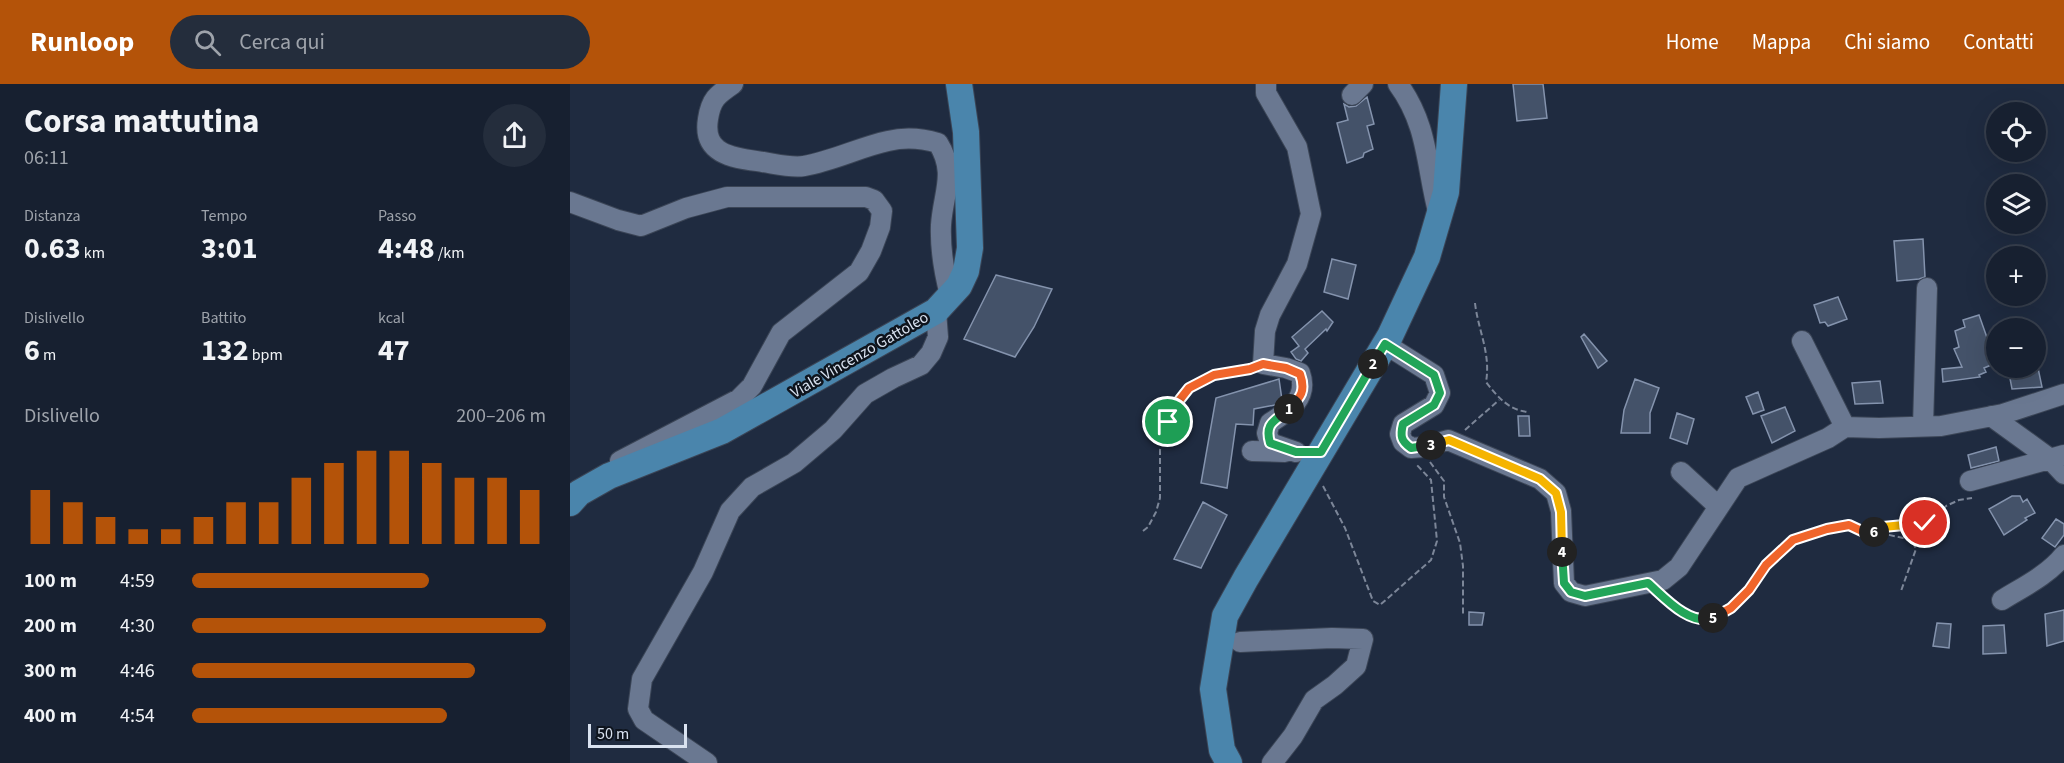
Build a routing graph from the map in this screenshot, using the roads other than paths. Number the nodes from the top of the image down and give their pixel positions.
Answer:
1 (733, 84) edge
2 (958, 84) edge
3 (1266, 84) edge
4 (1398, 84) edge
5 (1454, 84) edge
6 (570, 202) edge
7 (1439, 215) junction
8 (1927, 288) dead end
9 (943, 303) junction
10 (1802, 341) dead end
11 (1385, 344) junction
12 (2064, 394) edge
13 (1991, 416) junction
14 (1923, 426) junction
15 (1845, 427) junction
16 (1252, 451) dead end
17 (2056, 457) edge
18 (1309, 458) junction
19 (1681, 472) dead end
20 (2064, 474) edge
21 (609, 476) junction
22 (1971, 490) road end
23 (570, 503) edge
24 (1718, 506) junction
25 (2064, 555) edge
26 (2002, 600) dead end
27 (1240, 642) dead end
28 (707, 763) edge
29 (1229, 763) edge
30 (1272, 763) edge

1 - 9 street
2 - 9 main road, Viale Vincenzo Gattoleo
3 - 18 street
4 - 7 street
5 - 7 main road
6 - 21 street
7 - 11 main road
8 - 14 street
9 - 21 main road, Viale Vincenzo Gattoleo
9 - 28 street
10 - 15 street
11 - 18 main road
11 - 24 street
12 - 13 street
13 - 14 street
13 - 17 street
14 - 15 street
15 - 24 street
16 - 18 street
17 - 20 street
17 - 22 street
18 - 29 main road
19 - 24 street
21 - 23 main road, Viale Vincenzo Gattoleo
25 - 26 street
27 - 30 street

